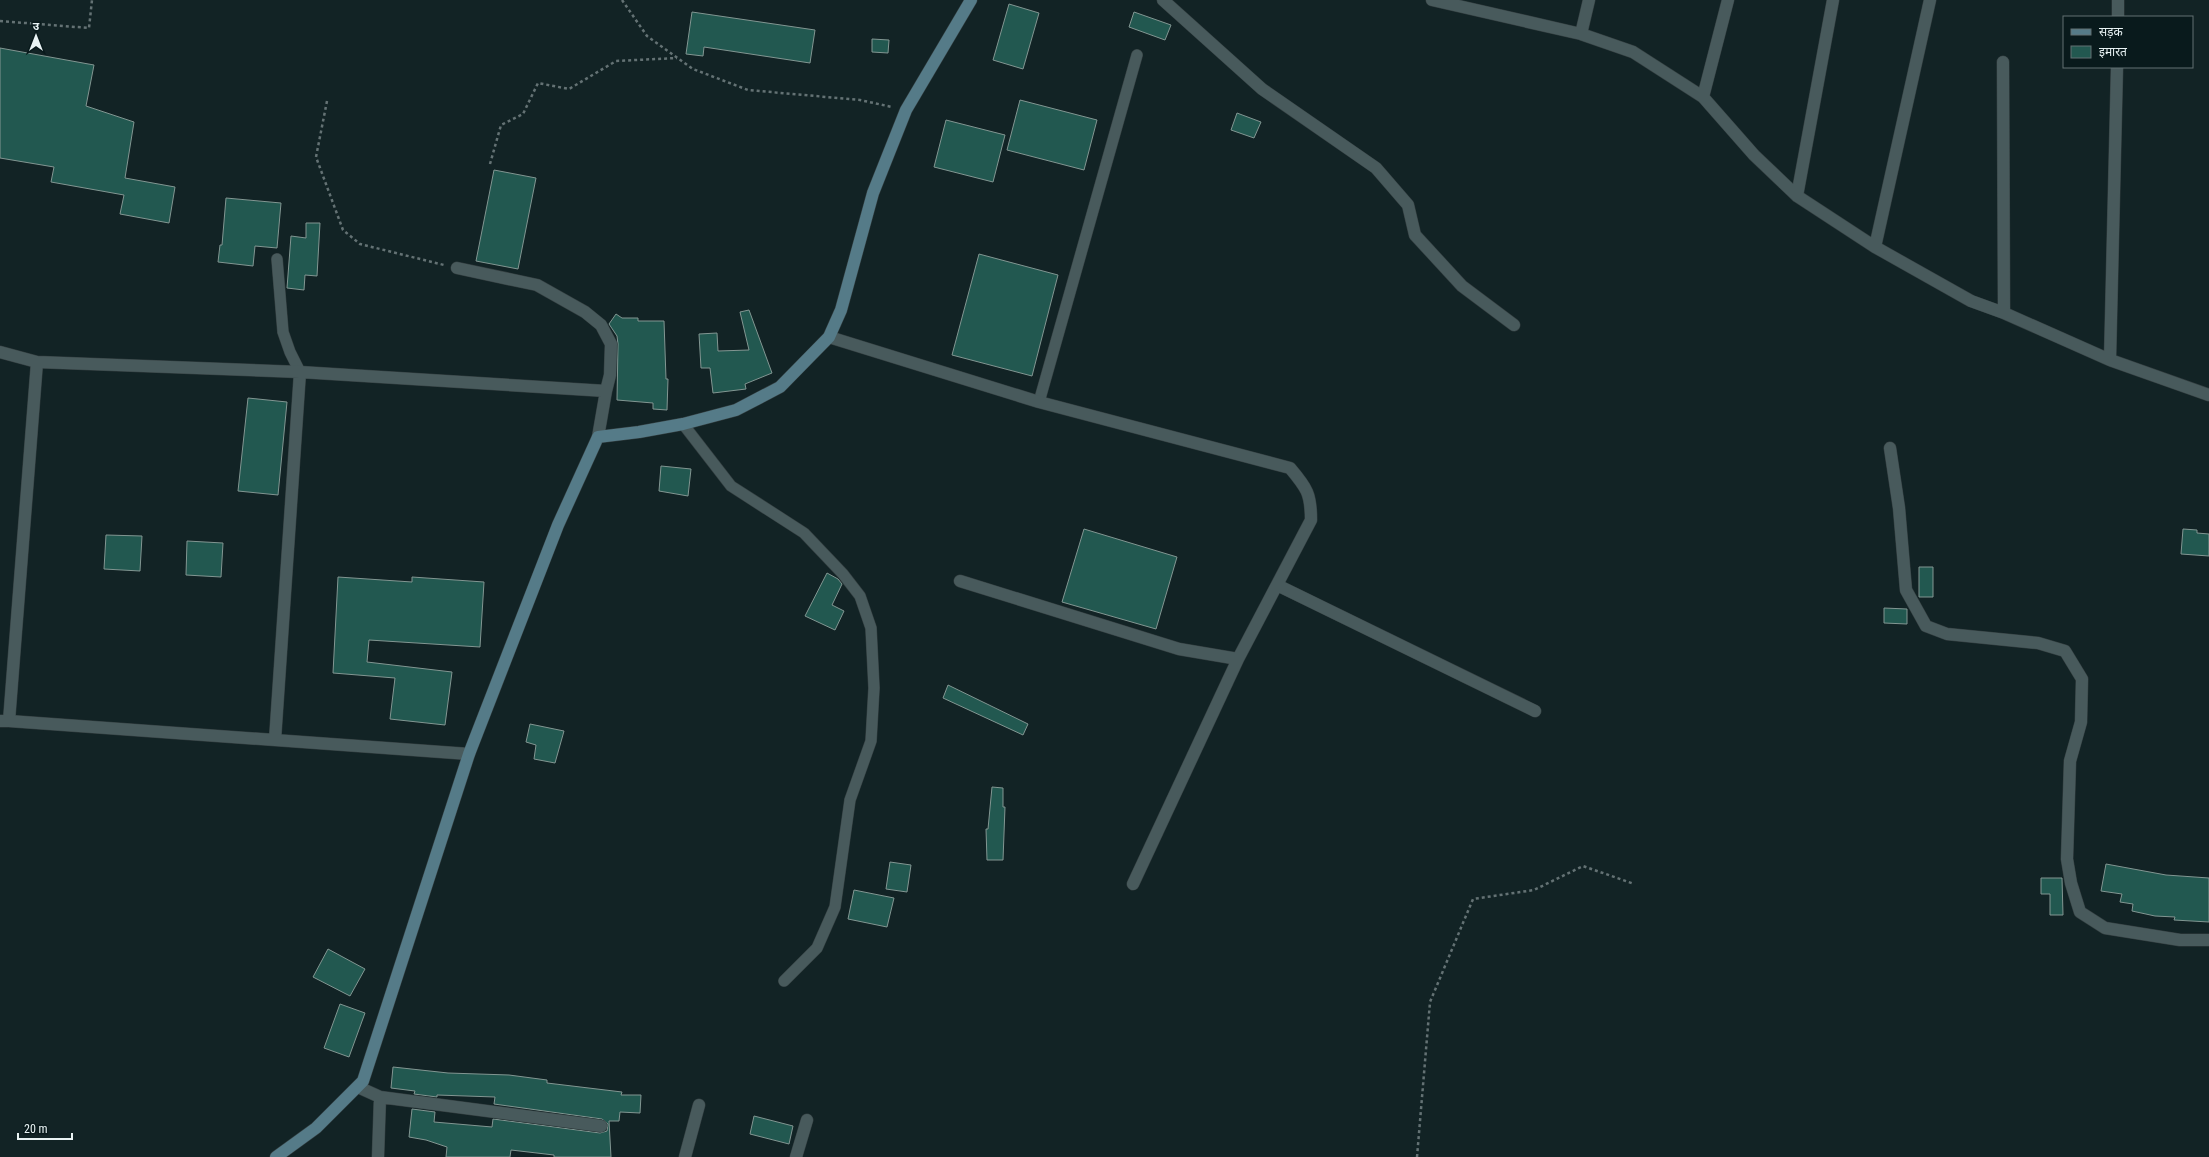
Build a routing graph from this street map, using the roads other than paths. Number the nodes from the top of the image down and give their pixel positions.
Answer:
1 (971, 0) edge
2 (1163, 0) edge
3 (1432, 0) edge
4 (1589, 0) edge
5 (1728, 0) edge
6 (1833, 0) edge
7 (1930, 0) edge
8 (2118, 0) edge
9 (2118, 16) edge
10 (1581, 34) junction
11 (1137, 55) dead end
12 (2003, 62) dead end
13 (2117, 68) edge
14 (1703, 97) junction
15 (1797, 196) junction
16 (1875, 246) junction
17 (277, 259) dead end
18 (457, 268) road end
19 (2004, 313) junction
20 (1514, 325) dead end
21 (829, 337) junction
22 (0, 352) edge
23 (2110, 360) junction
24 (37, 362) junction
25 (300, 372) junction
26 (606, 391) junction
27 (2209, 396) edge
28 (1039, 402) junction
29 (682, 424) junction
30 (598, 437) junction
31 (1890, 448) dead end
32 (960, 581) dead end
33 (1277, 585) junction
34 (1238, 659) junction
35 (1535, 711) dead end
36 (5, 721) edge
37 (275, 740) junction
38 (468, 754) junction
39 (1133, 884) dead end
40 (2209, 940) edge
41 (784, 981) dead end
42 (358, 1087) junction
43 (380, 1097) junction
44 (700, 1105) dead end
45 (807, 1120) dead end
46 (601, 1126) dead end
47 (276, 1157) edge
48 (378, 1157) edge
49 (686, 1157) edge
50 (796, 1157) edge

1 - 21 street
2 - 20 street
3 - 10 street
4 - 10 street
5 - 14 street
6 - 15 street
7 - 16 street
8 - 9 street
10 - 14 street
11 - 28 lane
12 - 19 street
13 - 23 street
14 - 15 street
15 - 16 street
16 - 19 street
17 - 25 lane
18 - 26 street
19 - 23 street
21 - 28 street
21 - 29 street
22 - 24 street
23 - 27 street
24 - 25 street
24 - 36 street
25 - 26 street
25 - 37 street
26 - 30 street
28 - 33 street
29 - 30 street
29 - 41 lane
30 - 38 street
31 - 40 street
32 - 34 street
33 - 34 street
33 - 35 street
34 - 39 street
36 - 37 street
37 - 38 street
38 - 42 street
42 - 43 street
42 - 47 street
43 - 46 street
43 - 48 street
44 - 49 street
45 - 50 street

